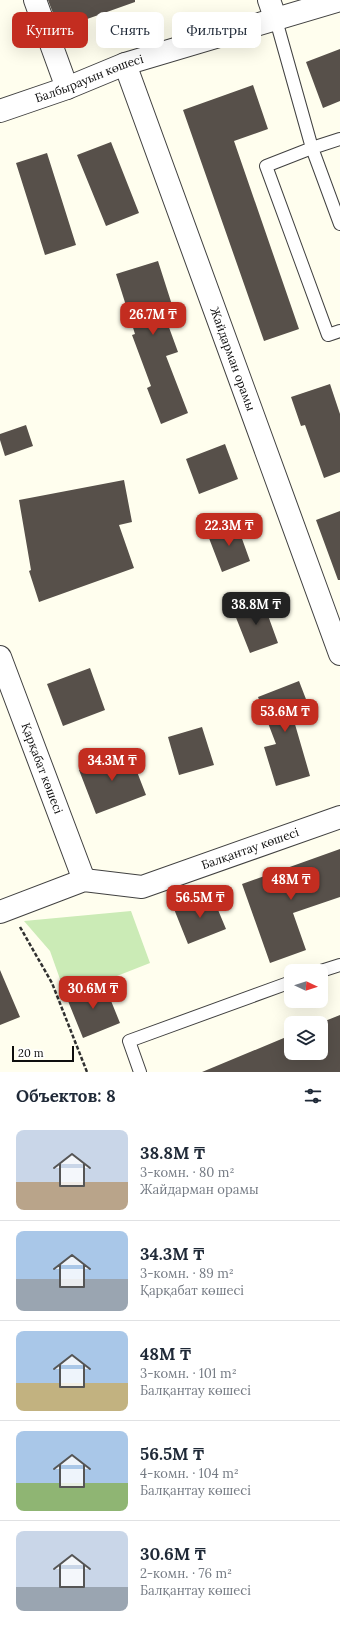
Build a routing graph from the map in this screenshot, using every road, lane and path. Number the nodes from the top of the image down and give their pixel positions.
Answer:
1 (35, 0) edge
2 (340, 0) edge
3 (272, 10) edge
4 (125, 64) junction
5 (66, 88) junction
6 (0, 112) edge
7 (340, 139) edge
8 (312, 148) junction
9 (340, 224) edge
10 (340, 331) edge
11 (340, 654) edge
12 (0, 657) edge
13 (340, 817) edge
14 (84, 880) junction
15 (5, 911) edge
16 (340, 964) edge
17 (328, 968) edge
18 (284, 985) edge
19 (87, 1072) edge
20 (140, 1072) edge

1 - 5 street
2 - 3 street, Балбырауын көшесі
3 - 4 street, Балбырауын көшесі
3 - 8 lane
4 - 5 street, Балбырауын көшесі
4 - 11 street, Жайдарман орамы
5 - 6 street, Балбырауын көшесі
7 - 8 lane
8 - 9 lane
8 - 10 lane
12 - 14 street, Қарқабат көшесі
13 - 14 street, Балқантау көшесі
14 - 15 street, Балқантау көшесі
15 - 19 path
16 - 17 lane
18 - 20 lane

